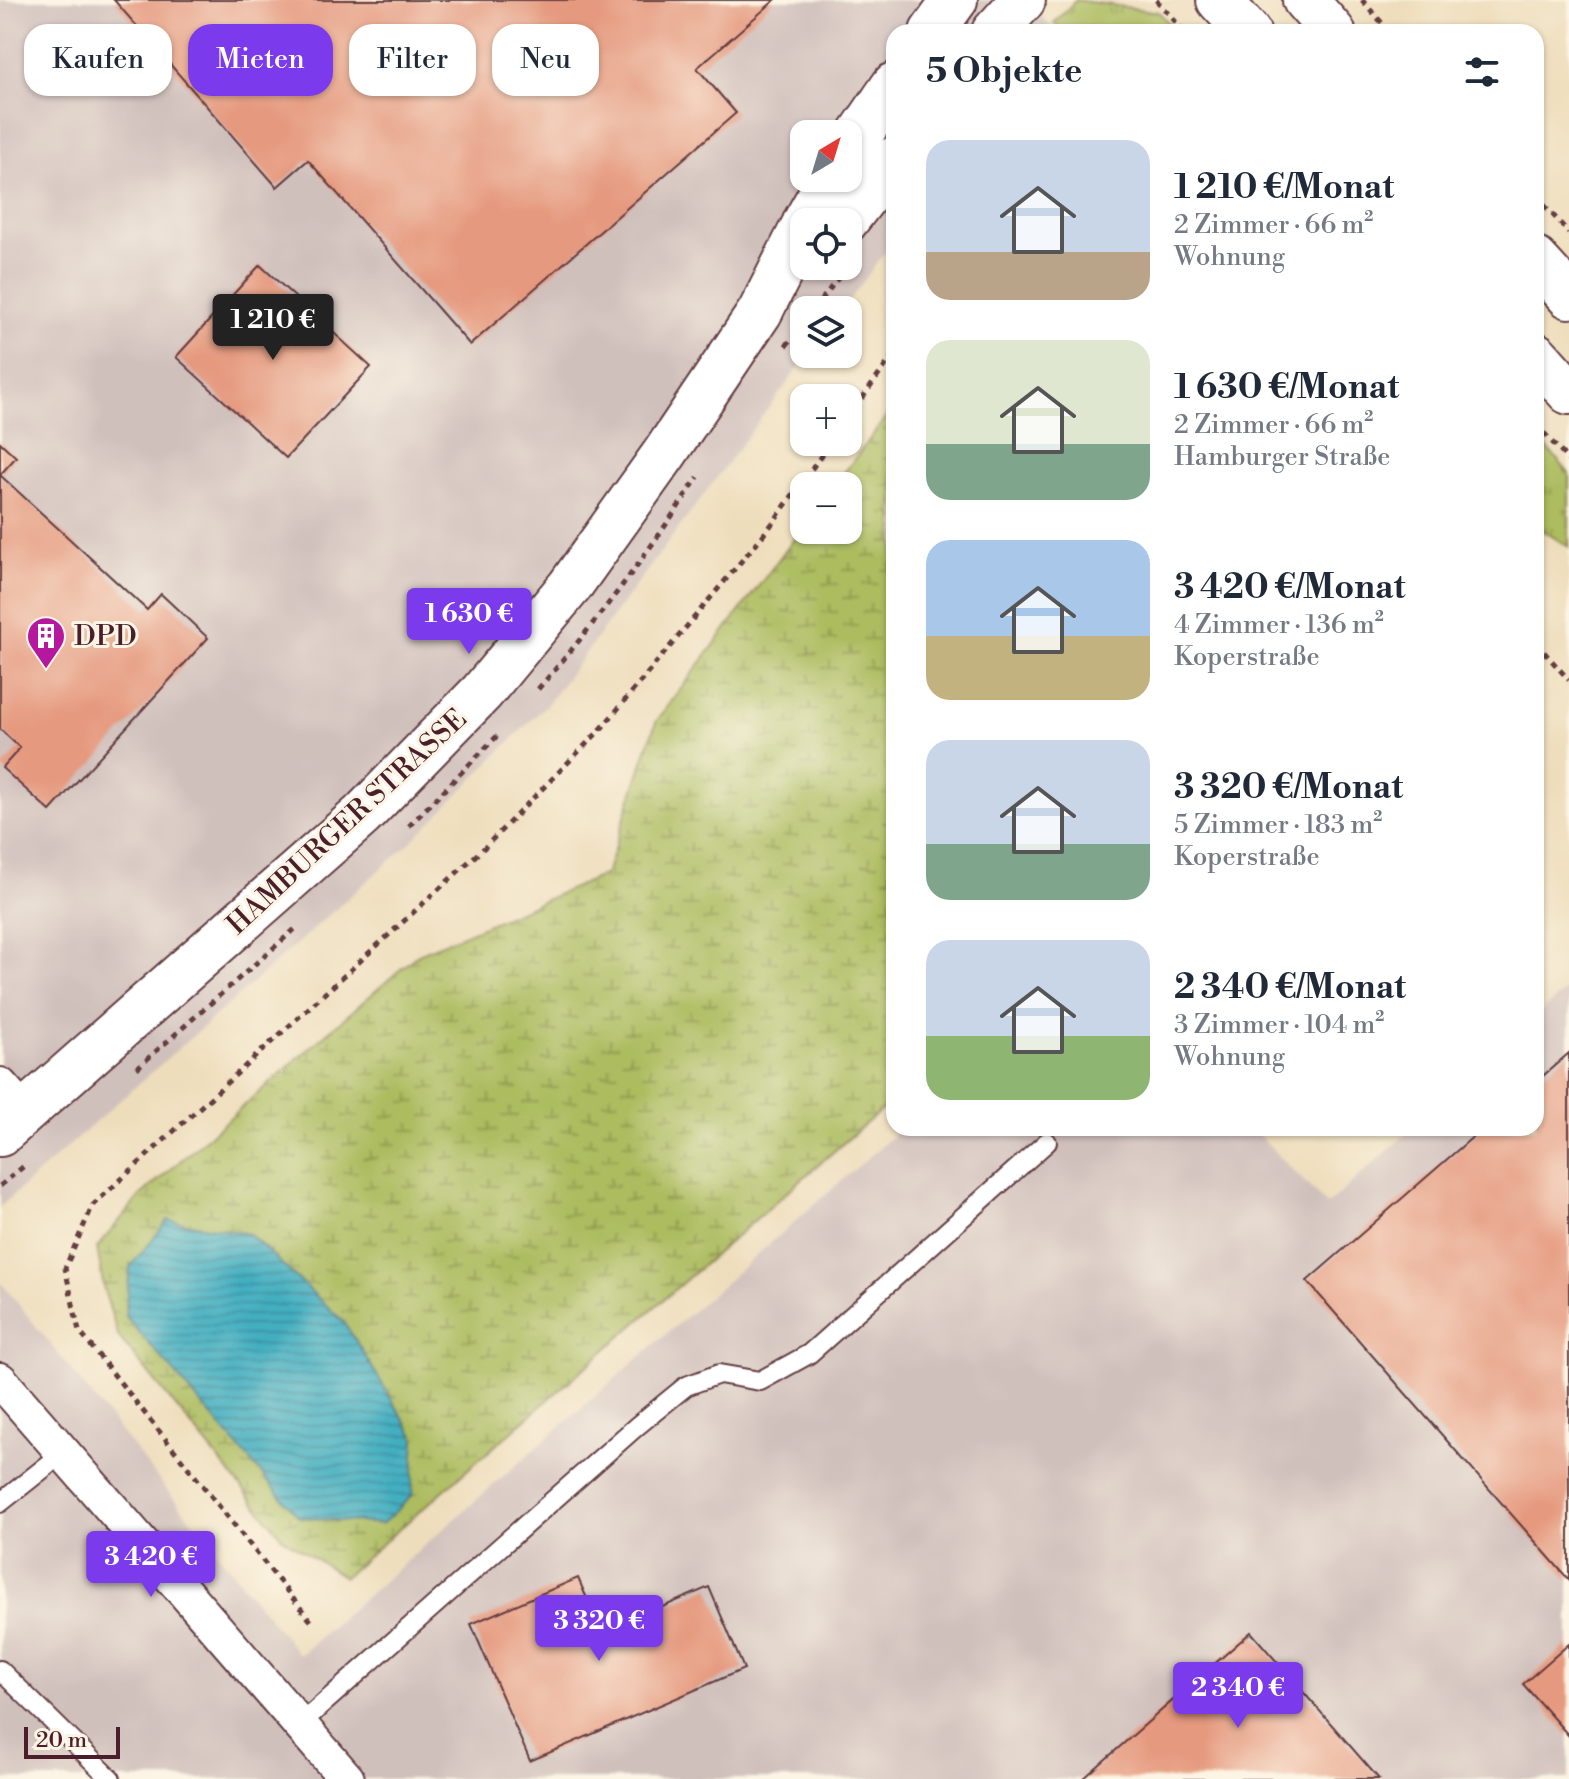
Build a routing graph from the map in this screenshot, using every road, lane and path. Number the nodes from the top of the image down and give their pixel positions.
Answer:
1 (955, 0) edge
2 (1023, 0) edge
3 (1156, 0) edge
4 (1219, 0) edge
5 (1305, 0) edge
6 (1362, 0) edge
7 (938, 24) edge
8 (1001, 24) edge
9 (1178, 24) edge
10 (1241, 24) edge
11 (1326, 24) edge
12 (1383, 24) edge
13 (886, 97) edge
14 (862, 132) edge
15 (886, 169) edge
16 (1544, 205) edge
17 (856, 208) edge
18 (1569, 233) edge
19 (790, 253) edge
20 (1544, 269) edge
21 (791, 280) edge
22 (1569, 296) edge
23 (760, 312) junction
24 (1544, 364) edge
25 (886, 365) edge
26 (1569, 392) edge
27 (862, 399) edge
28 (1544, 433) edge
29 (821, 456) edge
30 (1569, 461) edge
31 (1544, 652) edge
32 (1569, 680) edge
33 (8, 1111) edge
34 (1047, 1142) dead end
35 (0, 1380) edge
36 (63, 1453) junction
37 (0, 1503) edge
38 (311, 1621) dead end
39 (0, 1670) edge
40 (299, 1725) junction
41 (111, 1779) edge
42 (347, 1779) edge

1 - 7 street
2 - 8 street
3 - 9 path
4 - 10 street
5 - 11 street
6 - 12 path
13 - 14 street
15 - 17 street
16 - 18 path
19 - 23 street, HAMBURGER STRASSE
20 - 22 street
21 - 23 street, HAMBURGER STRASSE
23 - 33 street, HAMBURGER STRASSE
24 - 26 street
25 - 27 path
28 - 30 path
29 - 38 path
31 - 32 path
34 - 40 lane
35 - 36 street
36 - 37 lane
36 - 40 street
39 - 41 lane
40 - 42 street

